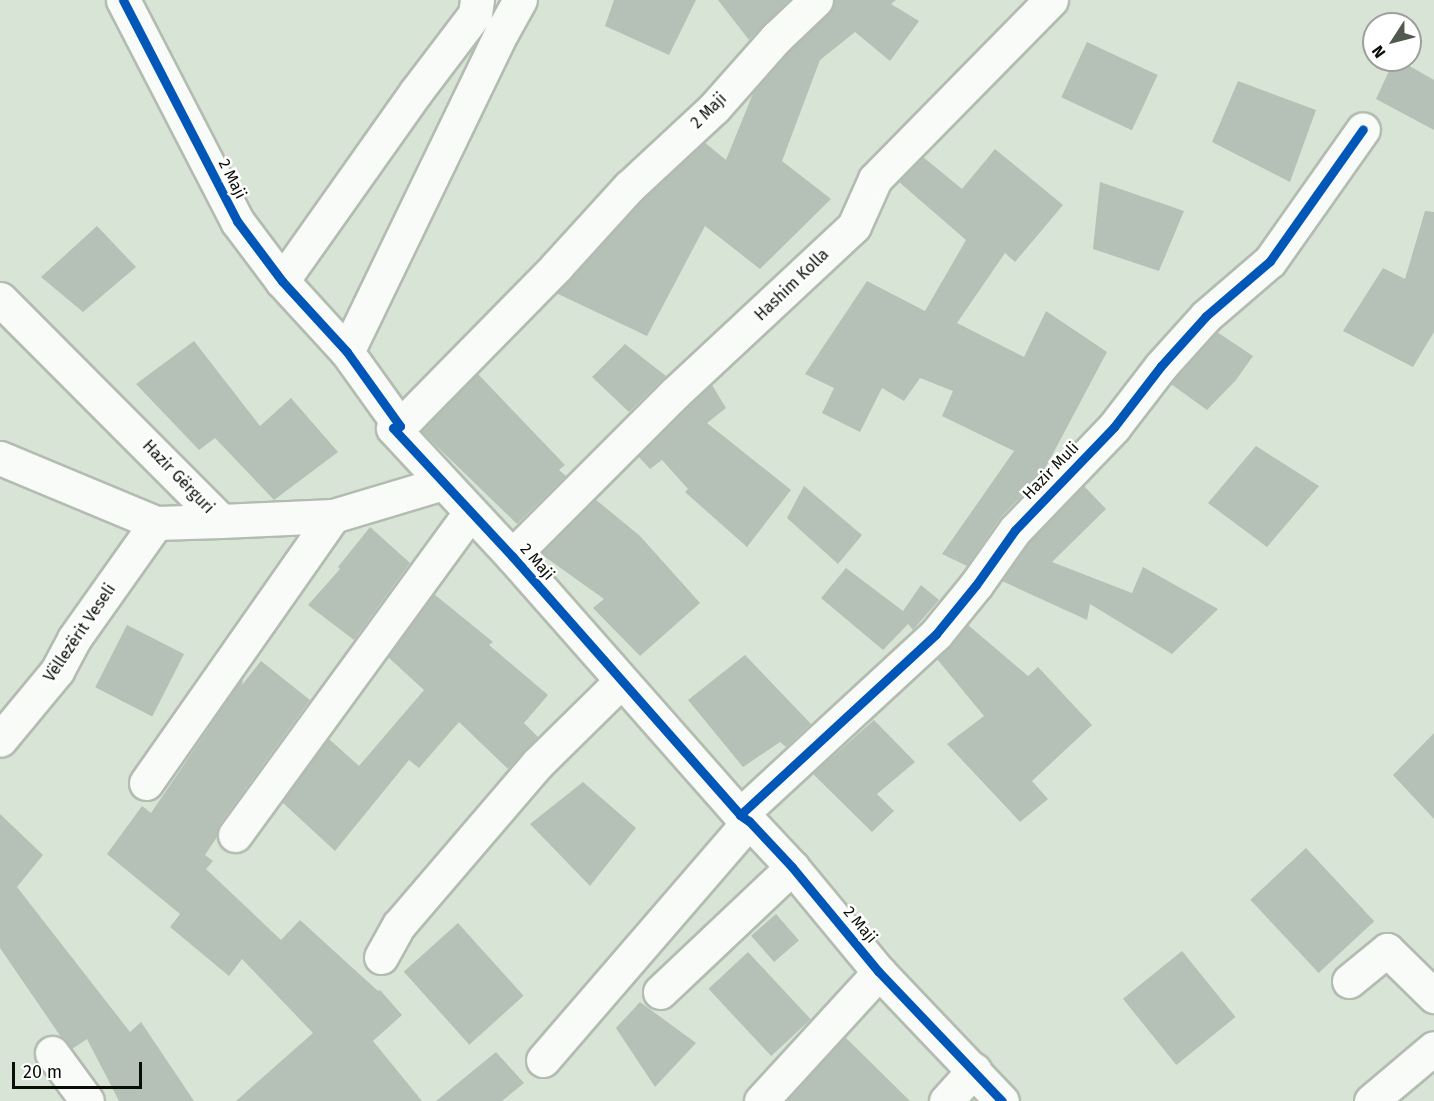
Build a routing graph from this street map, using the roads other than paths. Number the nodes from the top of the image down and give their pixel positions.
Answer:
1 (123, 0) edge
2 (477, 0) edge
3 (520, 0) edge
4 (816, 0) edge
5 (1051, 0) edge
6 (1364, 129) dead end
7 (282, 281) junction
8 (0, 298) edge
9 (347, 352) junction
10 (400, 426) junction
11 (0, 458) edge
12 (443, 483) junction
13 (470, 513) junction
14 (333, 516) junction
15 (221, 521) junction
16 (156, 523) junction
17 (512, 556) junction
18 (620, 681) junction
19 (0, 740) edge
20 (146, 783) dead end
21 (745, 818) junction
22 (235, 835) dead end
23 (792, 867) junction
24 (381, 957) dead end
25 (879, 972) junction
26 (1349, 981) dead end
27 (660, 992) dead end
28 (1434, 996) edge
29 (1434, 1048) edge
30 (52, 1053) dead end
31 (543, 1060) dead end
32 (974, 1070) junction
33 (87, 1101) edge
34 (761, 1101) edge
35 (946, 1101) edge
36 (1002, 1101) edge
37 (1371, 1101) edge

1 - 7 street, 2 Maji
2 - 7 street
3 - 9 street
4 - 10 street, 2 Maji
5 - 17 street, Hashim Kolla
6 - 21 street, Hazir Muli
7 - 9 street, 2 Maji
8 - 15 street, Hazir Gërguri
9 - 10 street, 2 Maji
10 - 12 street, 2 Maji
11 - 16 street
12 - 13 street, 2 Maji
12 - 14 street, Hazir Gërguri
13 - 17 street, 2 Maji
13 - 22 street
14 - 15 street, Hazir Gërguri
14 - 20 street
15 - 16 street
16 - 19 street, Vëllezërit Veseli
17 - 18 street, 2 Maji
18 - 21 street, 2 Maji
18 - 24 street
21 - 23 street, 2 Maji
21 - 31 street, Hazir Muli
23 - 25 street, 2 Maji
23 - 27 street
25 - 32 street, 2 Maji
25 - 34 street
26 - 28 street
29 - 37 street
30 - 33 street
32 - 35 street
32 - 36 street, 2 Maji

